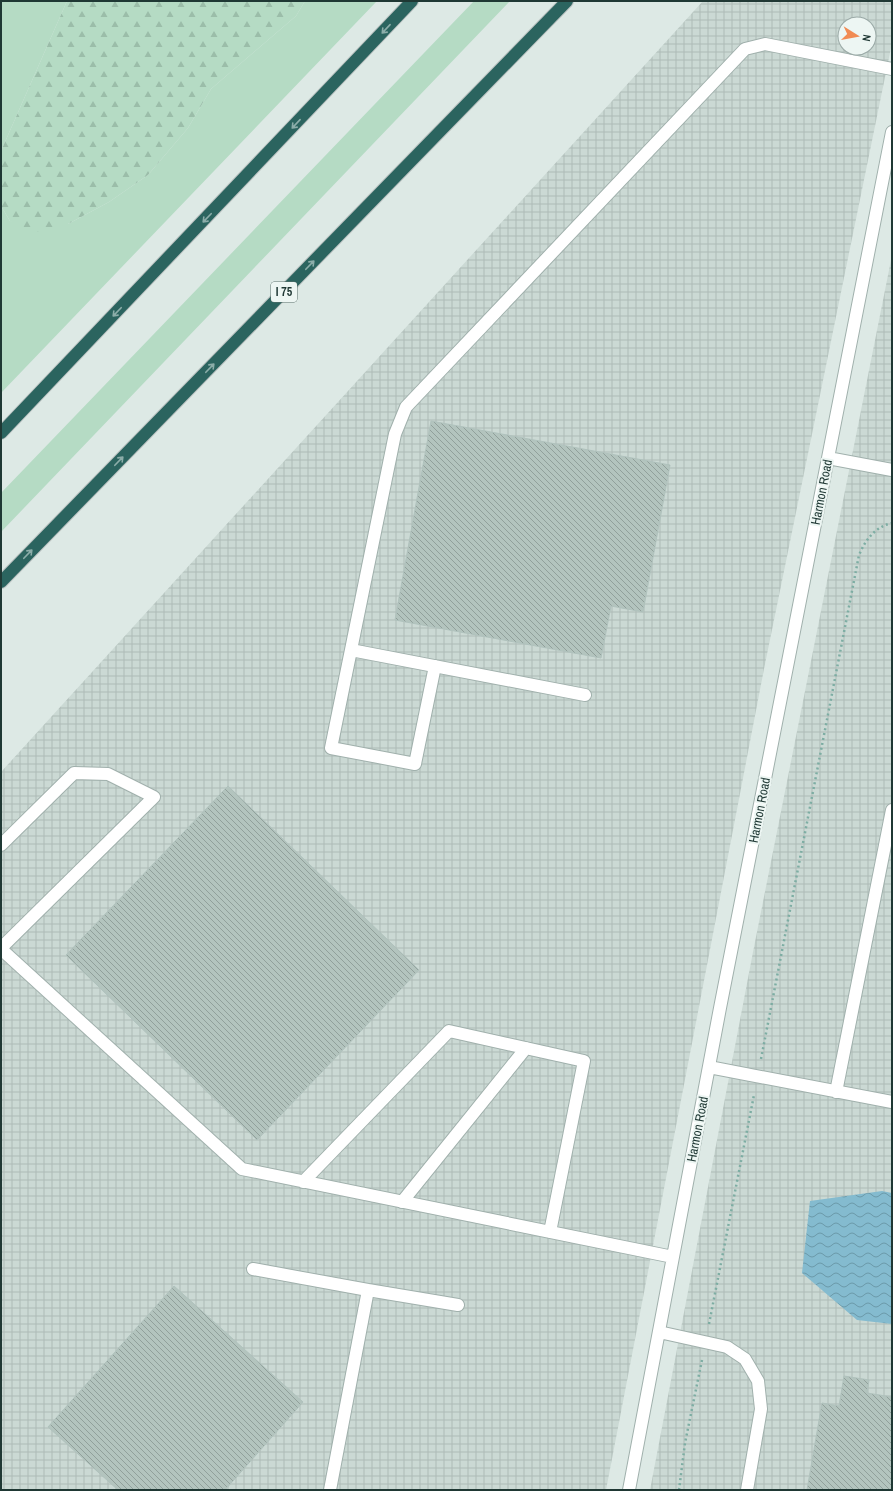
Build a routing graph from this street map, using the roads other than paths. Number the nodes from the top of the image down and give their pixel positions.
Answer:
1 (412, 1) edge
2 (567, 1) edge
3 (892, 68) edge
4 (892, 132) edge
5 (1, 433) edge
6 (828, 458) junction
7 (892, 470) edge
8 (1, 582) edge
9 (351, 650) junction
10 (435, 666) junction
11 (585, 695) dead end
12 (892, 810) edge
13 (1, 845) edge
14 (1, 948) edge
15 (526, 1048) junction
16 (709, 1067) junction
17 (836, 1092) junction
18 (892, 1102) edge
19 (303, 1182) junction
20 (402, 1202) junction
21 (550, 1232) junction
22 (673, 1257) junction
23 (253, 1269) dead end
24 (368, 1290) junction
25 (458, 1304) dead end
26 (659, 1332) junction
27 (330, 1490) edge
28 (629, 1490) edge
29 (747, 1490) edge

1 -> 5 highway
8 -> 2 highway, I 75
3 - 9 street
4 - 6 street, Harmon Road
6 - 7 street
6 - 16 street, Harmon Road
9 - 10 street
9 - 10 street
10 - 11 street
12 - 17 street
13 - 14 street
14 - 19 street
15 - 19 street
15 - 20 street
15 - 21 street
16 - 17 street
16 - 22 street, Harmon Road
17 - 18 street
19 - 20 street
20 - 21 street
21 - 22 street
22 - 26 street, Harmon Road
23 - 24 street
24 - 25 street
24 - 27 street
26 - 28 street, Harmon Road
26 - 29 street

